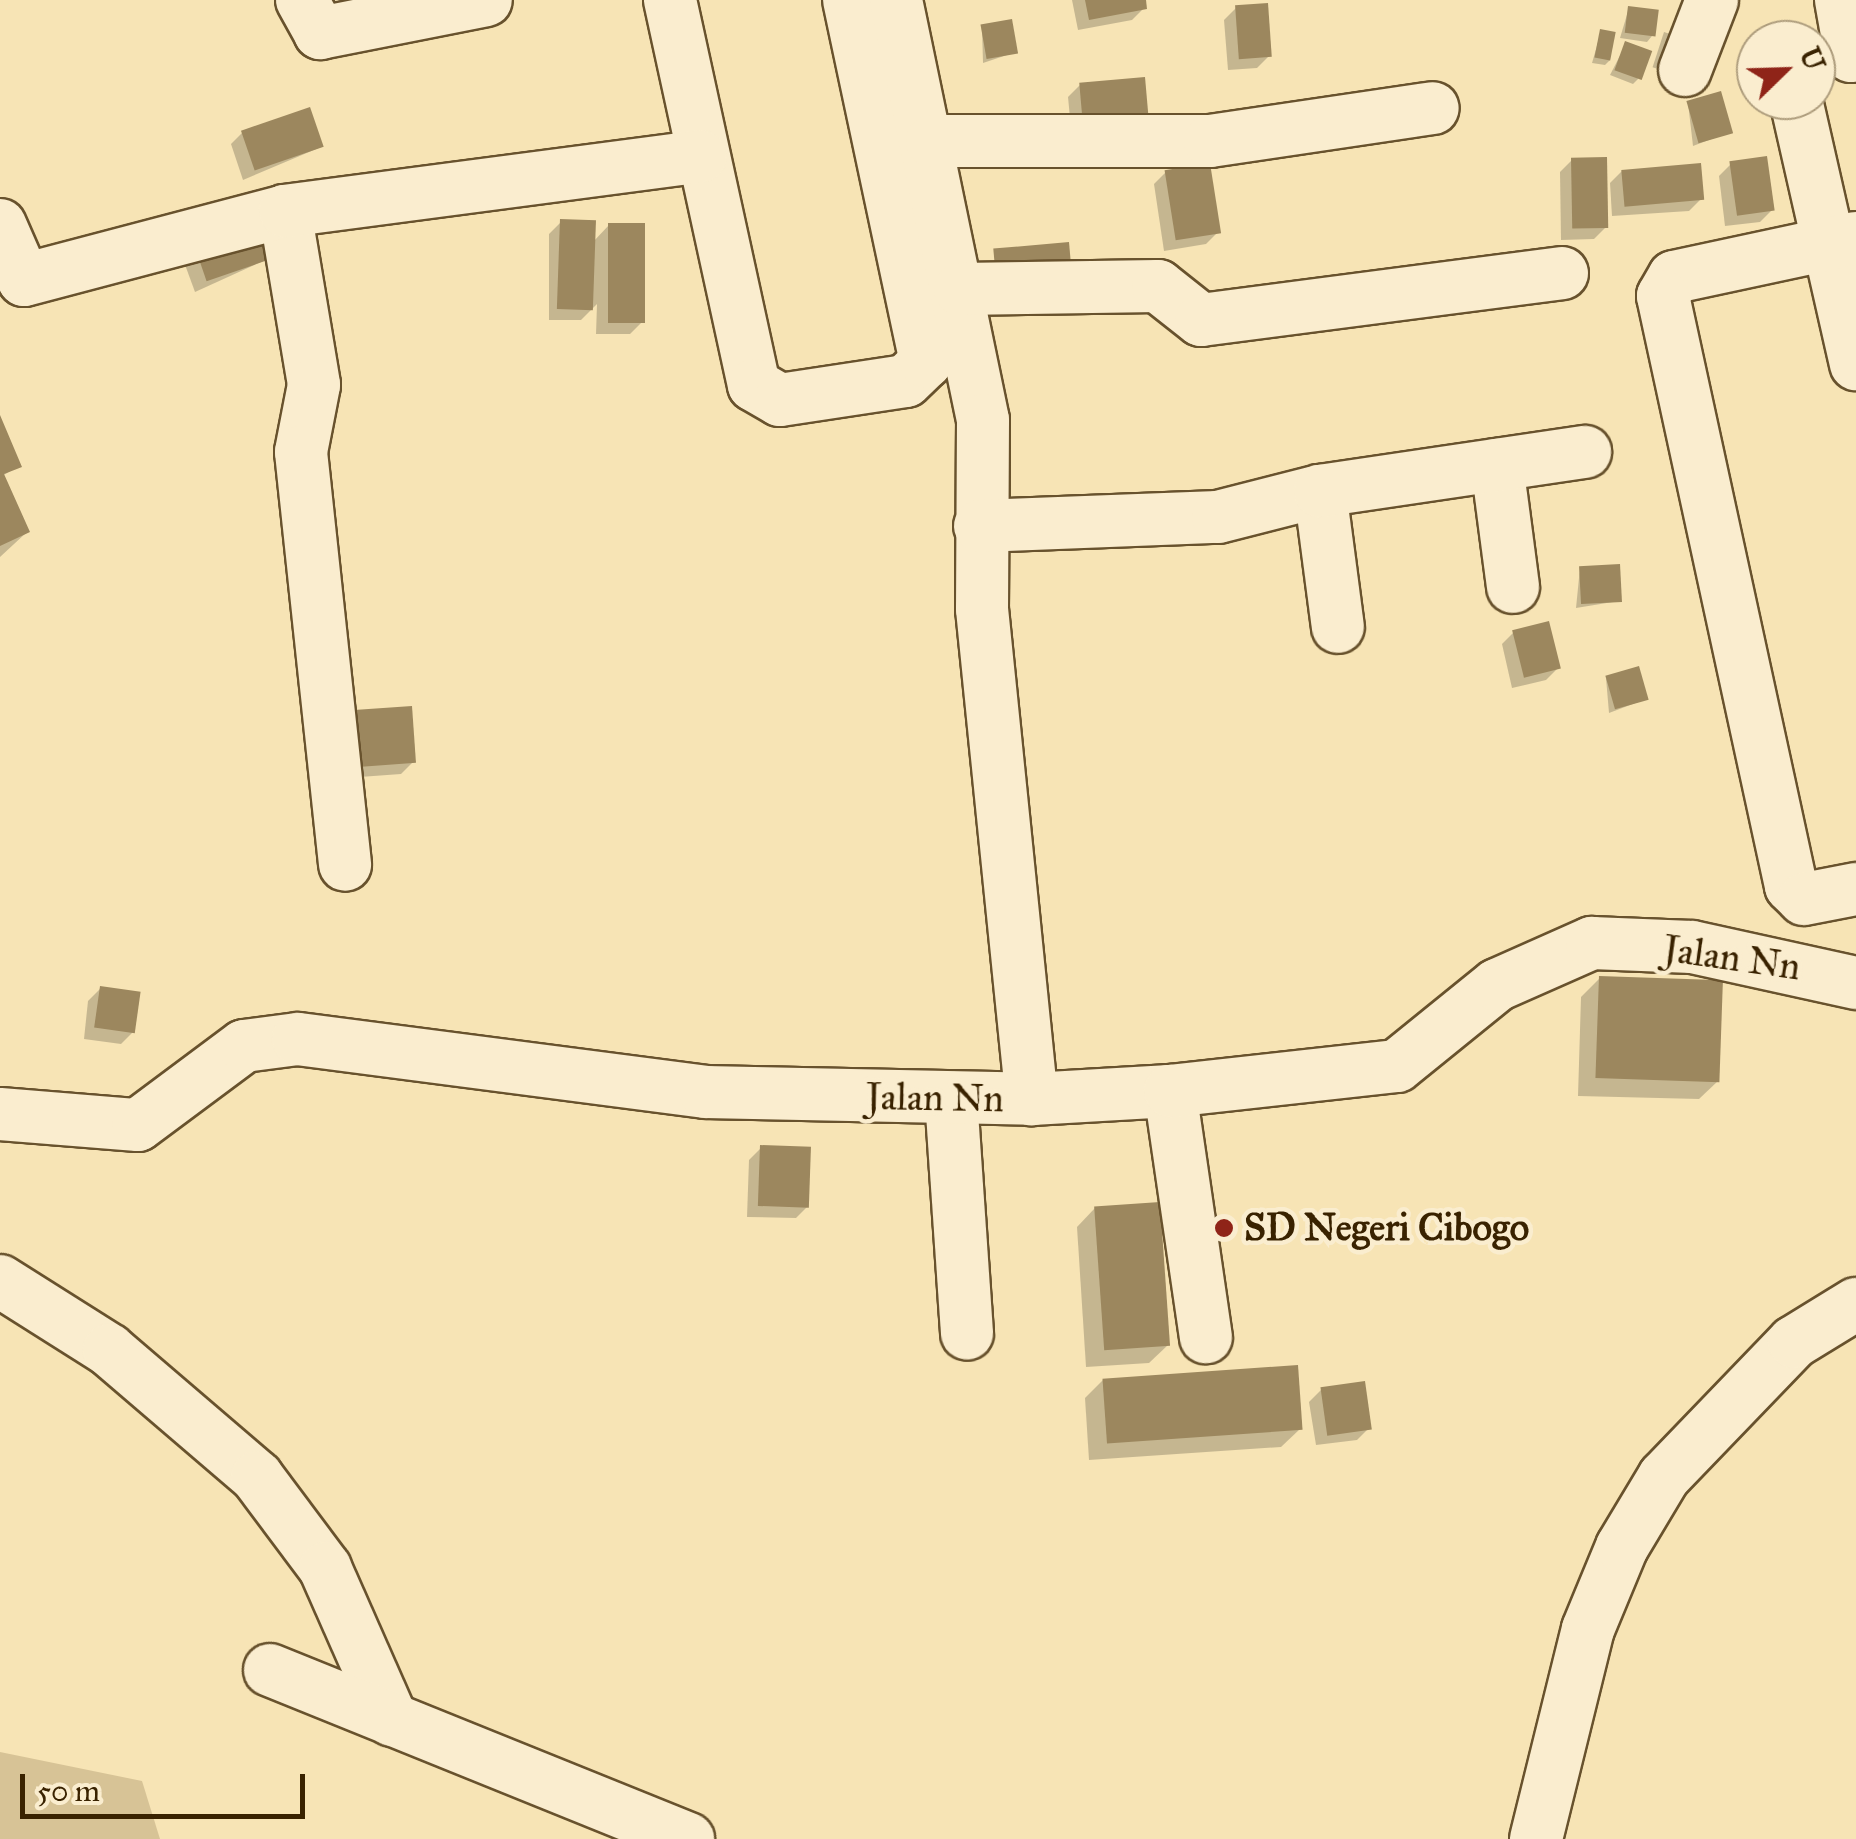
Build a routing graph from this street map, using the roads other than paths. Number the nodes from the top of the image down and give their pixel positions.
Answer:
1 (302, 0) edge
2 (486, 0) edge
3 (670, 0) edge
4 (850, 0) edge
5 (896, 0) edge
6 (1712, 0) edge
7 (1841, 0) edge
8 (1841, 59) edge
9 (1685, 70) dead end
10 (1433, 108) dead end
11 (1803, 120) edge
12 (932, 142) junction
13 (700, 156) junction
14 (286, 212) junction
15 (0, 225) edge
16 (1842, 241) edge
17 (1562, 274) dead end
18 (960, 288) junction
19 (1856, 364) edge
20 (1585, 452) dead end
21 (1497, 465) junction
22 (1320, 491) junction
23 (980, 526) junction
24 (1513, 588) dead end
25 (1338, 626) dead end
26 (345, 865) dead end
27 (1856, 888) edge
28 (1843, 965) edge
29 (1170, 1092) junction
30 (950, 1098) junction
31 (1032, 1099) junction
32 (0, 1114) edge
33 (0, 1281) edge
34 (1856, 1304) edge
35 (967, 1333) dead end
36 (1206, 1337) dead end
37 (270, 1670) dead end
38 (392, 1720) junction
39 (688, 1839) edge
40 (1536, 1839) edge

1 - 2 street
3 - 13 street
4 - 13 street
5 - 12 street
6 - 9 street
7 - 8 street
10 - 12 street
11 - 16 street
12 - 18 street
13 - 14 street
14 - 15 street
14 - 26 street
16 - 19 street
16 - 27 street
17 - 18 street
18 - 23 street
20 - 21 street
21 - 22 street
21 - 24 street
22 - 23 street
22 - 25 street
23 - 31 street
28 - 29 street, Jalan Nn
29 - 31 street, Jalan Nn
29 - 36 street
30 - 31 street, Jalan Nn
30 - 32 street, Jalan Nn
30 - 35 street
33 - 38 street
34 - 40 street
37 - 38 street
38 - 39 street

